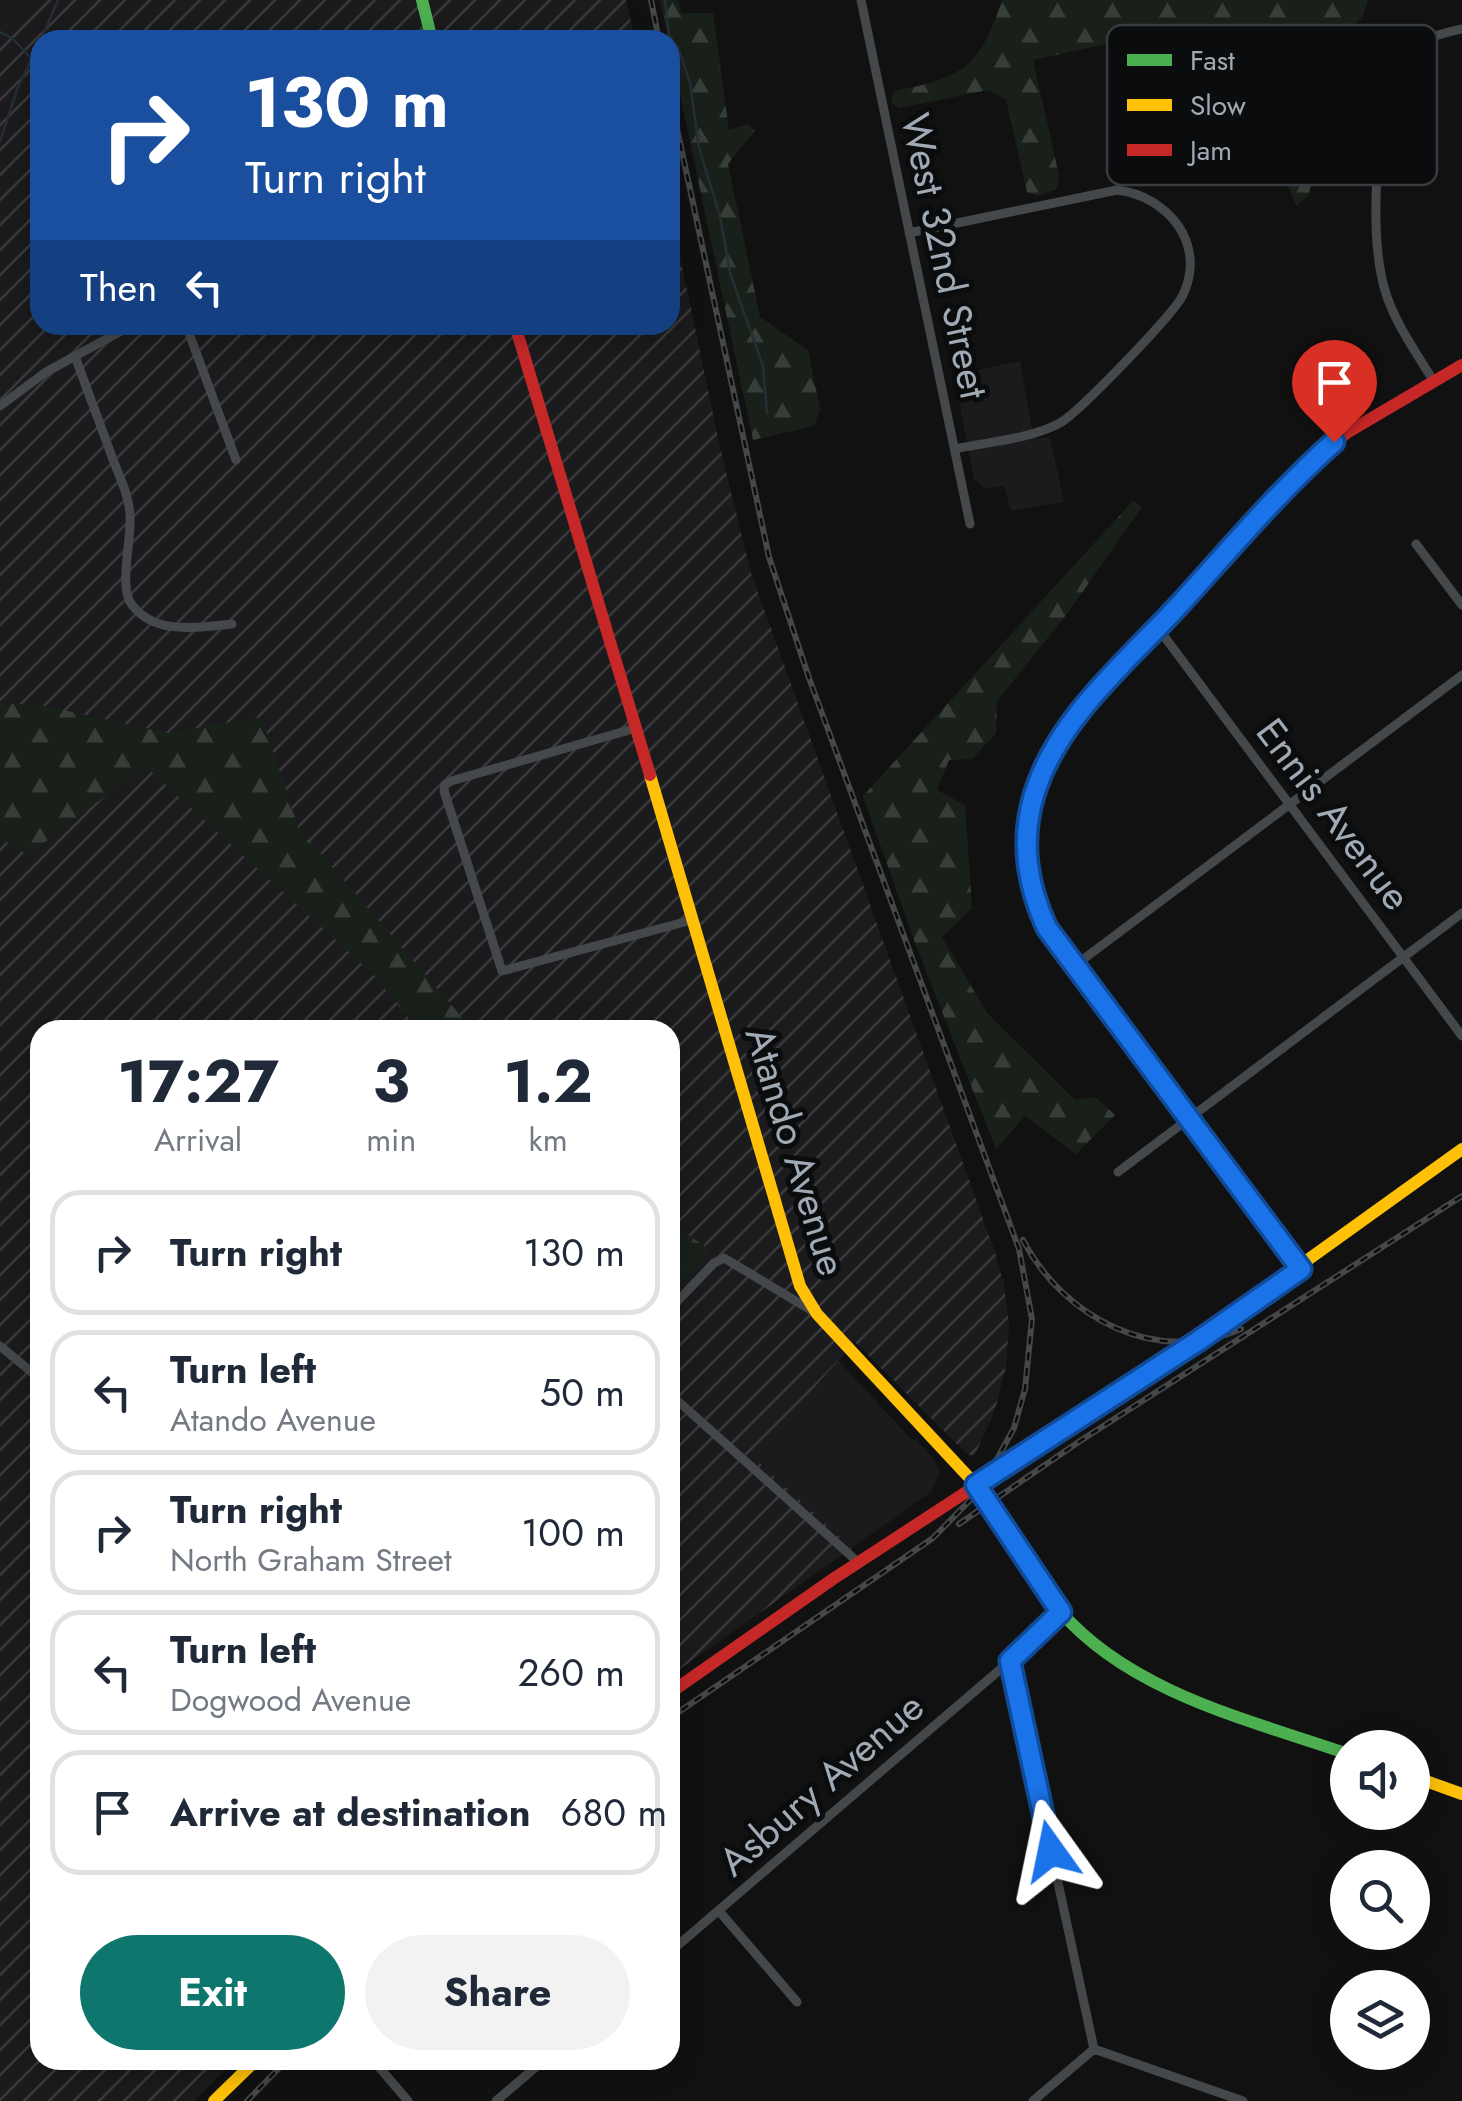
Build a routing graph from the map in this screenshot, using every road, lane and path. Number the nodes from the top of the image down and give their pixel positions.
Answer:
1 (422, 0) edge
2 (860, 0) edge
3 (1462, 29) edge
4 (430, 30) edge
5 (1437, 37) edge
6 (1379, 185) edge
7 (909, 233) junction
8 (114, 335) edge
9 (190, 335) edge
10 (518, 335) edge
11 (75, 356) junction
12 (1462, 365) edge
13 (1434, 382) junction
14 (0, 406) edge
15 (955, 449) junction
16 (236, 460) dead end
17 (970, 524) dead end
18 (1416, 544) dead end
19 (1462, 605) edge
20 (232, 624) dead end
21 (1158, 628) junction
22 (1462, 676) edge
23 (636, 728) junction
24 (1290, 804) junction
25 (1462, 913) edge
26 (692, 920) junction
27 (1403, 957) junction
28 (1074, 967) junction
29 (1462, 1036) edge
30 (1188, 1120) junction
31 (1462, 1150) edge
32 (1118, 1172) dead end
33 (1301, 1269) junction
34 (680, 1299) edge
35 (816, 1314) junction
36 (0, 1346) edge
37 (30, 1371) edge
38 (680, 1403) edge
39 (976, 1485) junction
40 (859, 1562) junction
41 (1061, 1612) junction
42 (1010, 1661) junction
43 (680, 1686) edge
44 (1330, 1748) edge
45 (1430, 1782) edge
46 (1462, 1794) edge
47 (719, 1911) junction
48 (680, 1944) edge
49 (797, 2002) dead end
50 (1094, 2049) junction
51 (246, 2070) edge
52 (382, 2070) edge
53 (532, 2070) edge
54 (1200, 2086) junction
55 (214, 2101) edge
56 (408, 2101) edge
57 (496, 2101) edge
58 (1034, 2101) edge
59 (1196, 2101) edge
60 (1243, 2101) edge

1 - 4 main road
2 - 7 street, West 32nd Street
3 - 5 street
6 - 13 street
7 - 15 street, West 32nd Street
7 - 15 street
8 - 11 street
9 - 16 street
10 - 23 main road, Atando Avenue
11 - 14 street
11 - 20 street
12 - 13 main road
13 - 21 main road
15 - 17 street, West 32nd Street
18 - 19 street
21 - 24 street, Ennis Avenue
21 - 28 main road
22 - 24 street
23 - 26 main road, Atando Avenue
23 - 26 street
24 - 27 street, Ennis Avenue
24 - 28 street
25 - 27 street
26 - 35 main road, Atando Avenue
27 - 29 street, Ennis Avenue
27 - 30 street
28 - 30 main road
30 - 32 street
30 - 33 main road
31 - 33 main road
33 - 39 main road
34 - 35 street
35 - 39 main road, Atando Avenue
36 - 37 street
38 - 40 street
39 - 40 main road
39 - 41 main road, Atando Avenue
40 - 43 main road
41 - 42 street, Asbury Avenue
41 - 44 main road, Atando Avenue
42 - 47 street, Asbury Avenue
42 - 50 street
45 - 46 main road
47 - 48 street, Asbury Avenue
47 - 49 street
50 - 54 street
50 - 58 street
51 - 55 main road
52 - 56 street
53 - 57 street
54 - 59 street
54 - 60 street

